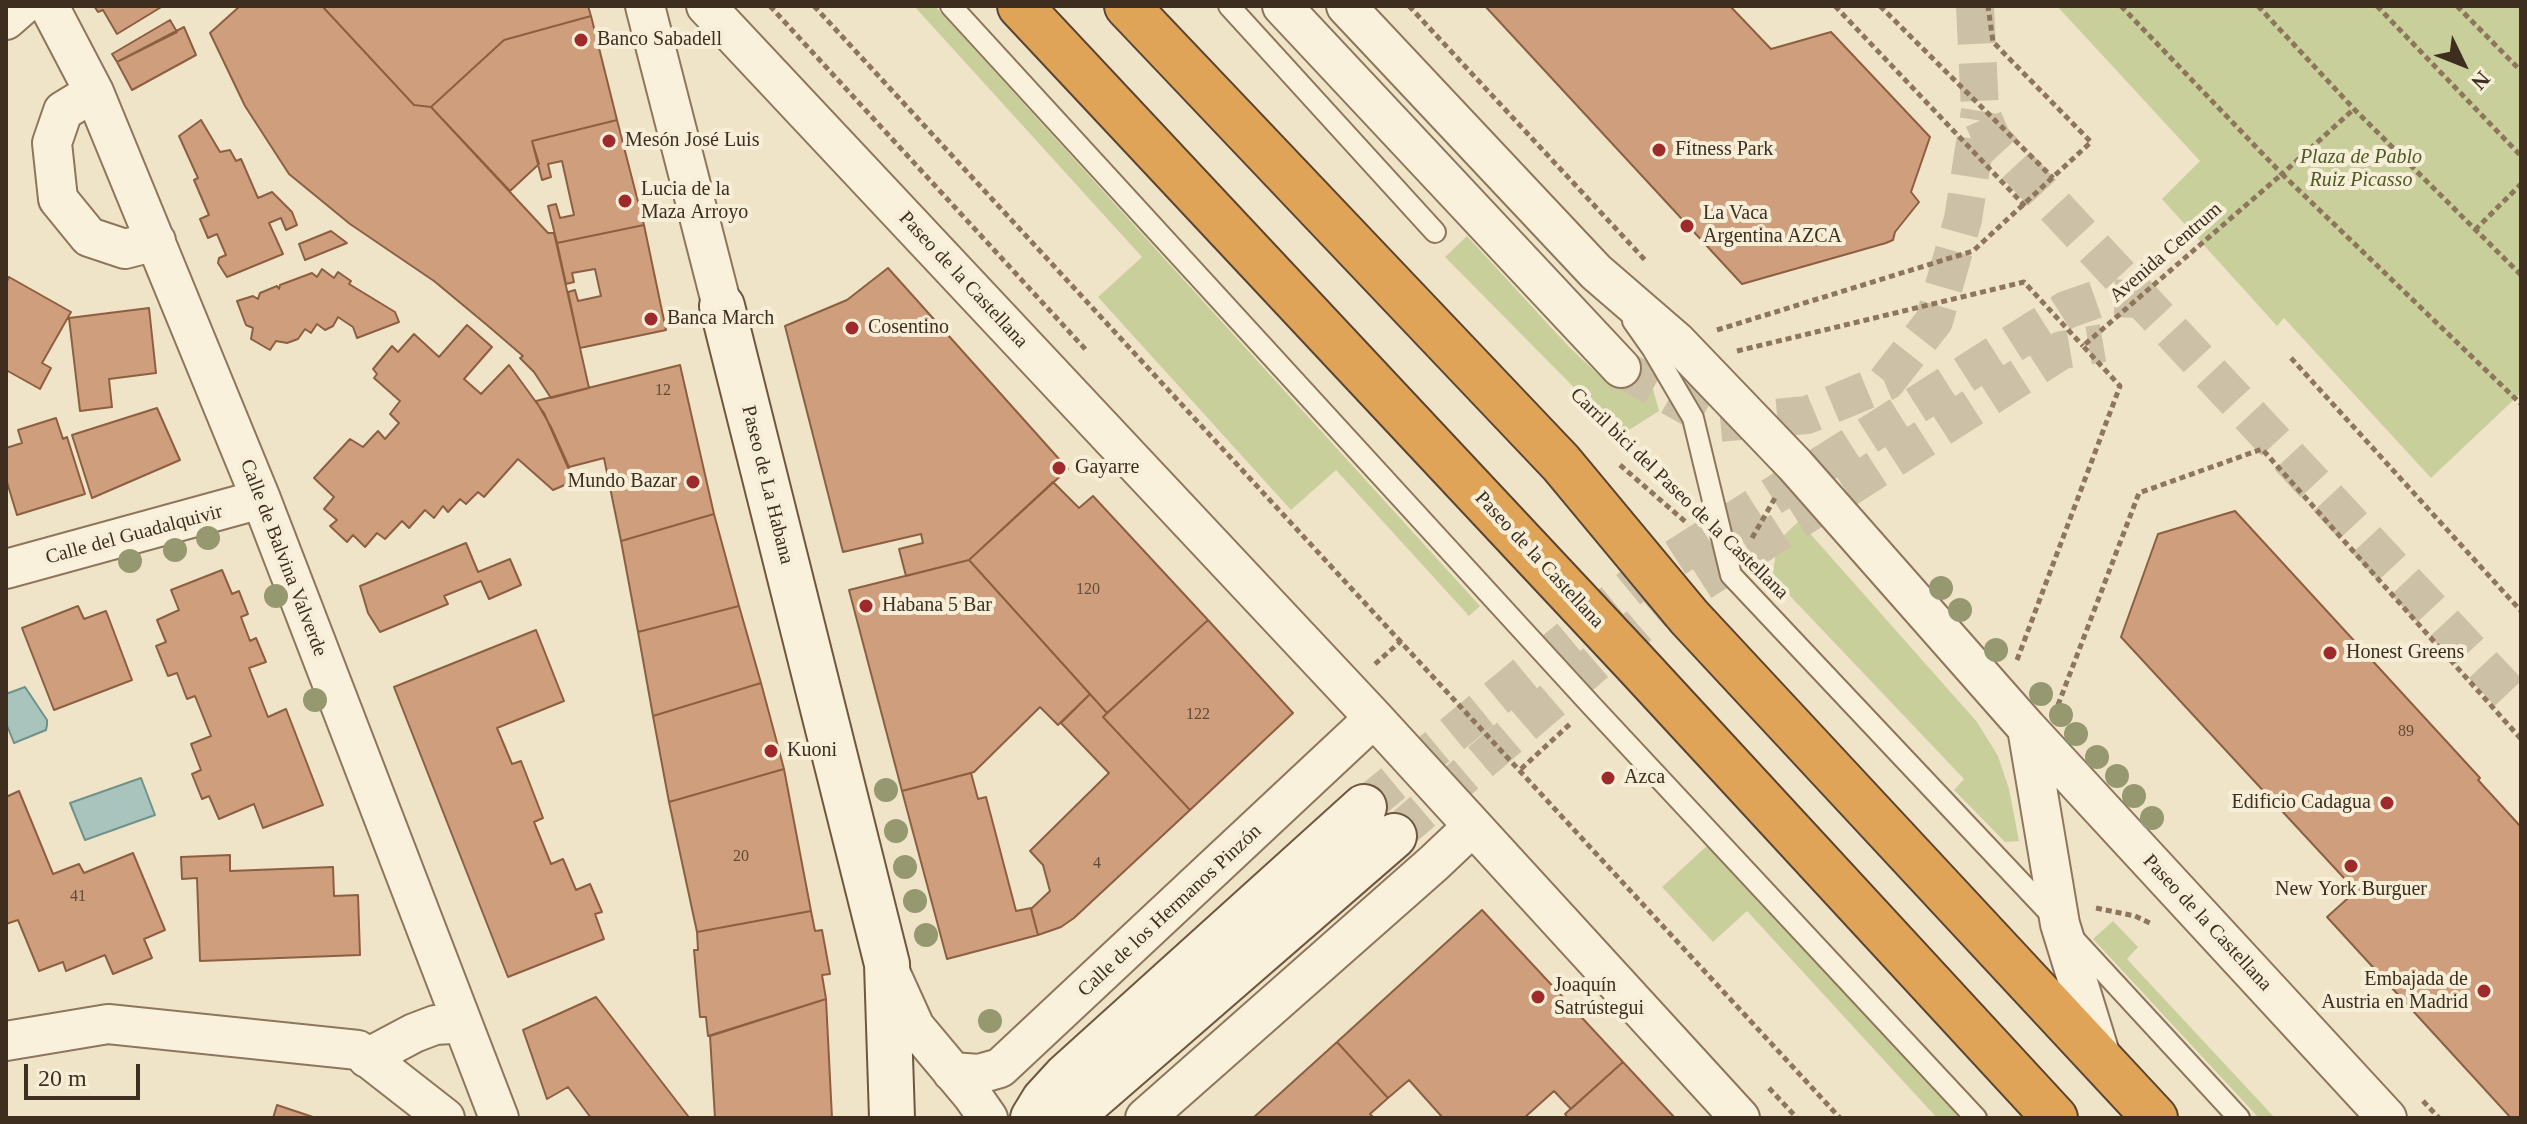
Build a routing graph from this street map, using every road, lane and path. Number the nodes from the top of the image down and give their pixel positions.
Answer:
1 (22, 6) edge
2 (49, 6) edge
3 (645, 6) edge
4 (706, 6) edge
5 (814, 6) edge
6 (951, 6) edge
7 (1020, 6) edge
8 (1127, 6) edge
9 (1229, 6) edge
10 (1282, 6) edge
11 (1346, 6) edge
12 (1835, 6) edge
13 (1880, 6) edge
14 (1988, 6) edge
15 (2121, 6) edge
16 (2258, 6) edge
17 (2377, 6) edge
18 (2457, 6) edge
19 (6, 20) edge
20 (2521, 71) edge
21 (94, 92) junction
22 (2354, 109) junction
23 (2521, 156) edge
24 (2282, 174) junction
25 (2053, 178) junction
26 (2521, 184) edge
27 (2025, 206) junction
28 (2475, 230) junction
29 (1435, 232) dead end
30 (156, 241) junction
31 (1596, 272) junction
32 (2521, 275) edge
33 (722, 306) joint
34 (1712, 331) dead end
35 (2083, 346) junction
36 (1729, 353) dead end
37 (2291, 358) dead end
38 (1621, 368) tunnel mouth
39 (2521, 404) edge
40 (1618, 463) dead end
41 (261, 499) junction
42 (15, 556) edge
43 (1727, 558) junction
44 (2521, 611) edge
45 (2017, 660) dead end
46 (2058, 705) dead end
47 (1374, 718) junction
48 (2027, 728) junction
49 (2521, 739) edge
50 (1472, 827) junction
51 (2095, 908) dead end
52 (2060, 924) junction
53 (2155, 926) dead end
54 (887, 964) junction
55 (464, 1027) junction
56 (6, 1041) edge
57 (367, 1058) junction
58 (2102, 1060) junction
59 (952, 1072) junction
60 (1150, 1116) edge
61 (445, 1118) edge
62 (499, 1118) edge
63 (892, 1118) edge
64 (988, 1118) edge
65 (1033, 1118) edge
66 (1069, 1118) edge
67 (1740, 1118) edge
68 (1840, 1118) edge
69 (1976, 1118) edge
70 (2055, 1118) edge
71 (2155, 1118) edge
72 (2239, 1118) edge
73 (2387, 1118) edge

1 - 19 street
2 - 21 street, Calle de Balvina Valverde
3 - 33 street, Paseo de La Habana
4 - 47 street, Paseo de la Castellana
5 - 68 path
6 - 69 lane
7 - 70 highway, Paseo de la Castellana
8 - 58 highway, Paseo de la Castellana
9 - 29 lane
10 - 38 street
11 - 31 street, Paseo de la Castellana
12 - 27 path
13 - 25 path
14 - 25 path
15 - 24 path
16 - 22 path
17 - 23 path
18 - 20 path
21 - 30 street, Calle de Balvina Valverde
21 - 30 street
22 - 24 path, Avenida Centrum
22 - 28 path
24 - 35 path, Avenida Centrum
24 - 39 path
25 - 27 path
26 - 28 path
27 - 34 path
28 - 32 path
30 - 41 street, Calle de Balvina Valverde
31 - 43 lane, Paseo de la Castellana
31 - 48 street, Paseo de la Castellana
33 - 54 street, Paseo de La Habana
35 - 36 path
35 - 45 path
37 - 44 path
40 - 43 path, Carril bici del Paseo de la Castellana
41 - 42 street, Calle del Guadalquivir
41 - 55 street, Calle de Balvina Valverde
43 - 52 lane, Paseo de la Castellana
46 - 49 path
47 - 50 street, Paseo de la Castellana
47 - 59 street, Calle de los Hermanos Pinzón
48 - 52 street, Paseo de la Castellana
48 - 73 street, Paseo de la Castellana
50 - 60 street
50 - 67 street, Paseo de la Castellana
51 - 53 path
52 - 58 street, Paseo de la Castellana
52 - 72 lane, Paseo de la Castellana
54 - 59 street, Paseo de La Habana
54 - 63 street, Paseo de La Habana
55 - 57 street
55 - 62 street, Calle de Balvina Valverde
56 - 57 street
57 - 61 street
58 - 71 highway, Paseo de la Castellana
59 - 64 street, Paseo de La Habana
65 - 66 street

